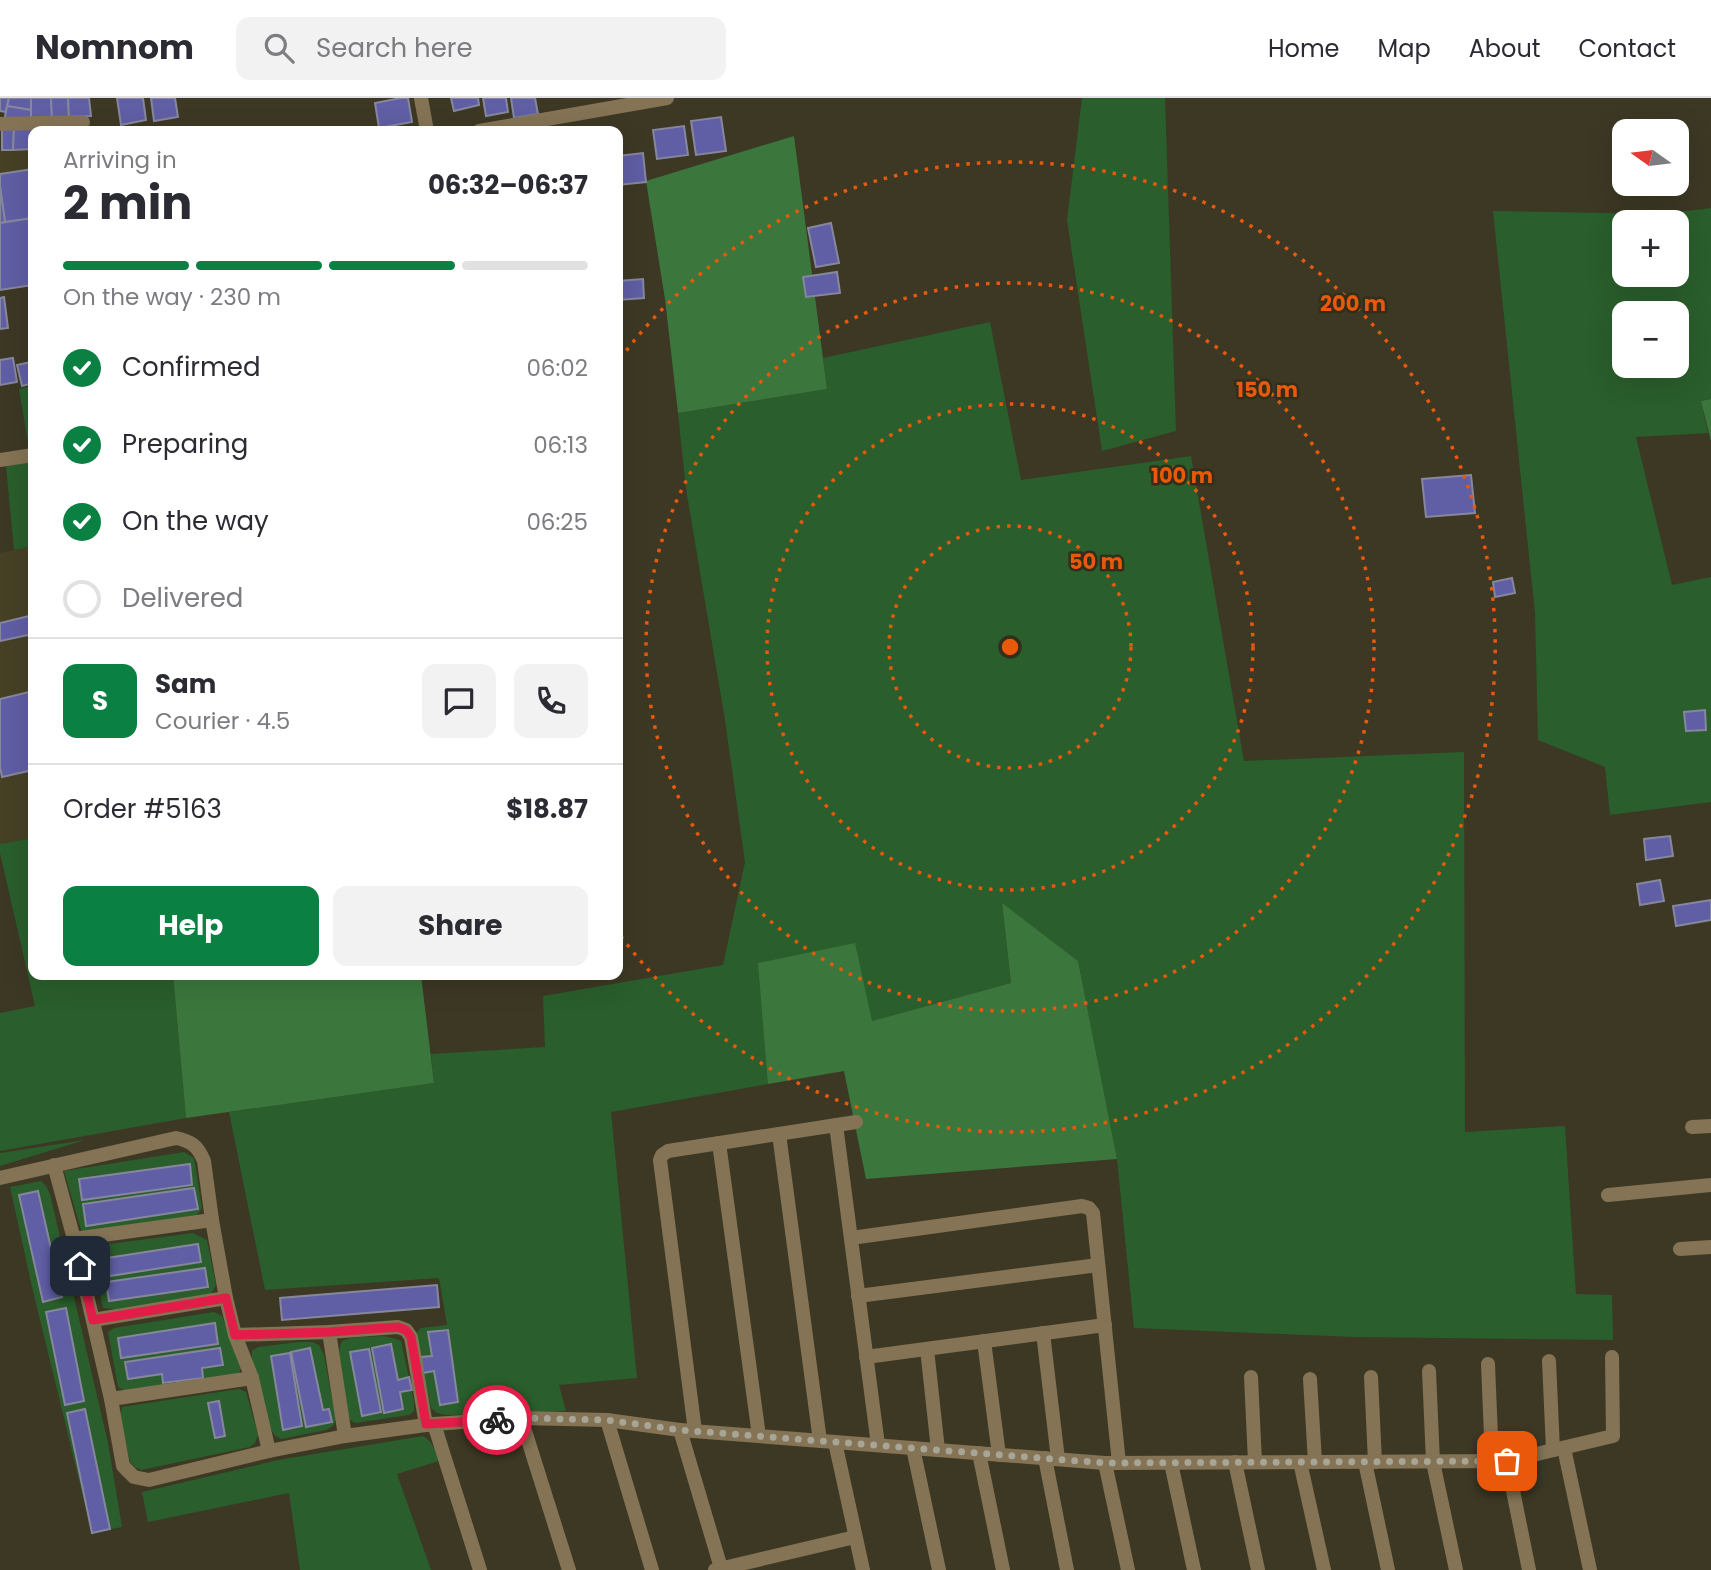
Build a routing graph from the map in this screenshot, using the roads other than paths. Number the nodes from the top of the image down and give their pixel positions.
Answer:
1 (421, 98) edge
2 (667, 98) edge
3 (83, 122) dead end
4 (0, 124) edge
5 (426, 126) edge
6 (507, 126) edge
7 (28, 456) edge
8 (0, 460) edge
9 (856, 1122) dead end
10 (836, 1125) junction
11 (1711, 1126) edge
12 (1692, 1127) dead end
13 (779, 1134) junction
14 (719, 1143) junction
15 (54, 1165) junction
16 (0, 1178) edge
17 (1711, 1185) edge
18 (1608, 1195) dead end
19 (212, 1220) junction
20 (850, 1238) junction
21 (74, 1239) junction
22 (1711, 1247) edge
23 (1679, 1249) dead end
24 (1098, 1265) junction
25 (858, 1296) junction
26 (226, 1298) junction
27 (93, 1320) junction
28 (1105, 1325) junction
29 (329, 1332) junction
30 (1044, 1333) junction
31 (235, 1335) junction
32 (984, 1341) junction
33 (927, 1349) junction
34 (866, 1357) junction
35 (1612, 1357) dead end
36 (1549, 1362) dead end
37 (1488, 1364) dead end
38 (1429, 1371) dead end
39 (1251, 1377) dead end
40 (1371, 1377) dead end
41 (252, 1378) junction
42 (1310, 1379) dead end
43 (111, 1399) junction
44 (521, 1418) junction
45 (607, 1420) junction
46 (430, 1424) junction
47 (687, 1431) junction
48 (345, 1436) junction
49 (759, 1436) junction
50 (827, 1442) junction
51 (878, 1446) junction
52 (914, 1448) junction
53 (1559, 1449) junction
54 (938, 1450) junction
55 (269, 1451) junction
56 (979, 1453) junction
57 (999, 1455) junction
58 (1051, 1459) junction
59 (1499, 1461) junction
60 (1235, 1462) junction
61 (1255, 1462) junction
62 (1308, 1462) junction
63 (1370, 1462) junction
64 (1433, 1462) junction
65 (1112, 1463) junction
66 (1171, 1463) junction
67 (855, 1537) junction
68 (718, 1569) edge
69 (480, 1570) edge
70 (569, 1570) edge
71 (652, 1570) edge
72 (863, 1570) edge
73 (939, 1570) edge
74 (1003, 1570) edge
75 (1067, 1570) edge
76 (1129, 1570) edge
77 (1194, 1570) edge
78 (1258, 1570) edge
79 (1324, 1570) edge
80 (1388, 1570) edge
81 (1456, 1570) edge
82 (1529, 1570) edge
83 (1590, 1570) edge

1 - 5 street
2 - 6 street
3 - 4 street
7 - 8 street
9 - 10 street
10 - 13 street
10 - 20 street
11 - 12 street
13 - 14 street
13 - 50 street
14 - 47 street
14 - 49 street
15 - 16 street
15 - 19 street
15 - 21 street
17 - 18 street
19 - 21 street
19 - 26 street
20 - 24 street
20 - 25 street
21 - 27 street
22 - 23 street
24 - 25 street
24 - 28 street
25 - 34 street
26 - 27 street
26 - 31 street
27 - 43 street
28 - 30 street
28 - 65 street
29 - 31 street
29 - 46 street
29 - 48 street
30 - 32 street
30 - 58 street
31 - 41 street
32 - 33 street
32 - 57 street
33 - 34 street
33 - 54 street
34 - 51 street
35 - 53 street
36 - 53 street
37 - 59 street
38 - 64 street
39 - 61 street
40 - 63 street
41 - 43 street
41 - 55 street
42 - 62 street
43 - 55 street
44 - 45 street
44 - 46 street
44 - 70 street
45 - 47 street
45 - 71 street
46 - 48 street
46 - 69 street
47 - 49 street
47 - 68 street
48 - 55 street
49 - 50 street
50 - 51 street
50 - 67 street
51 - 52 street
52 - 54 street
52 - 73 street
53 - 59 street
53 - 83 street
54 - 56 street
56 - 57 street
56 - 74 street
57 - 58 street
58 - 65 street
58 - 75 street
59 - 64 street
59 - 82 street
60 - 61 street
60 - 66 street
60 - 78 street
61 - 62 street
62 - 63 street
62 - 79 street
63 - 64 street
63 - 80 street
64 - 81 street
65 - 66 street
65 - 76 street
66 - 77 street
67 - 68 street
67 - 72 street

